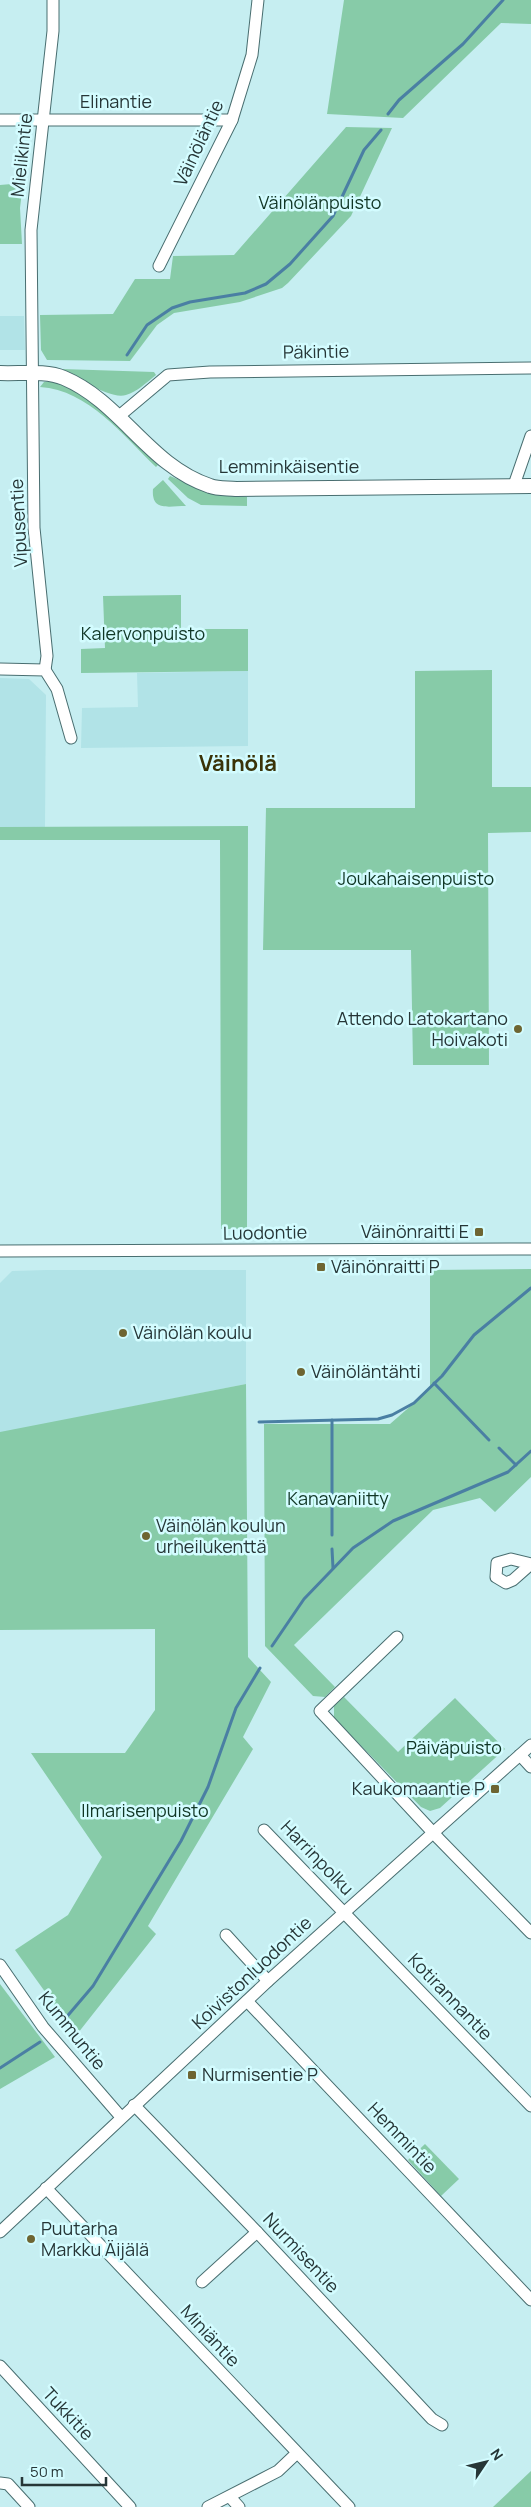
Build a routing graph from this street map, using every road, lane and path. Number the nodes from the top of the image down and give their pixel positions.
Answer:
1 (53, 0) edge
2 (258, 0) edge
3 (0, 120) edge
4 (43, 120) junction
5 (232, 120) junction
6 (159, 266) dead end
7 (531, 368) edge
8 (28, 373) junction
9 (0, 374) edge
10 (118, 417) junction
11 (531, 436) edge
12 (514, 485) junction
13 (531, 486) edge
14 (0, 669) edge
15 (46, 670) junction
16 (71, 738) dead end
17 (531, 1249) edge
18 (0, 1251) edge
19 (397, 1637) dead end
20 (531, 1745) edge
21 (520, 1755) junction
22 (531, 1767) edge
23 (264, 1830) dead end
24 (432, 1832) junction
25 (344, 1912) junction
26 (531, 1933) edge
27 (226, 1934) dead end
28 (0, 1965) edge
29 (268, 1981) junction
30 (247, 2001) junction
31 (134, 2105) junction
32 (531, 2106) edge
33 (121, 2117) junction
34 (46, 2188) junction
35 (0, 2232) edge
36 (257, 2232) junction
37 (202, 2282) dead end
38 (531, 2300) edge
39 (0, 2366) edge
40 (442, 2425) dead end
41 (297, 2453) junction
42 (0, 2483) edge
43 (230, 2497) junction
44 (29, 2507) edge
45 (130, 2507) edge
46 (208, 2507) edge
47 (239, 2507) edge
48 (349, 2507) edge

1 - 4 street, Mielikintie
2 - 5 street, Väinöläntie
3 - 4 street, Elinantie
4 - 5 street, Elinantie
4 - 8 street, Mielikintie
5 - 6 street, Väinöläntie
7 - 10 street, Päkintie
8 - 9 street
8 - 10 street, Lemminkäisentie
8 - 15 street, Vipusentie
10 - 12 street, Lemminkäisentie
11 - 12 street
12 - 13 street, Lemminkäisentie
14 - 15 street
15 - 16 street
17 - 18 street, Luodontie
19 - 24 street
20 - 21 street, Koivistonluodontie
21 - 22 street
21 - 24 street, Koivistonluodontie
23 - 25 street, Harrinpolku
24 - 25 street, Koivistonluodontie
24 - 26 street
25 - 29 street, Koivistonluodontie
25 - 32 street, Kotirannantie
27 - 29 street
28 - 33 street, Kummuntie
29 - 30 street, Koivistonluodontie
30 - 31 street, Koivistonluodontie
30 - 38 street, Hemmintie
31 - 33 street, Koivistonluodontie
31 - 36 street, Nurmisentie
33 - 34 street, Koivistonluodontie
34 - 35 street, Koivistonluodontie
34 - 41 street, Miniäntie
36 - 37 street
36 - 40 street, Nurmisentie
39 - 45 street, Tukkitie
41 - 43 street
41 - 48 street, Miniäntie
42 - 44 street
43 - 46 street
43 - 47 street

